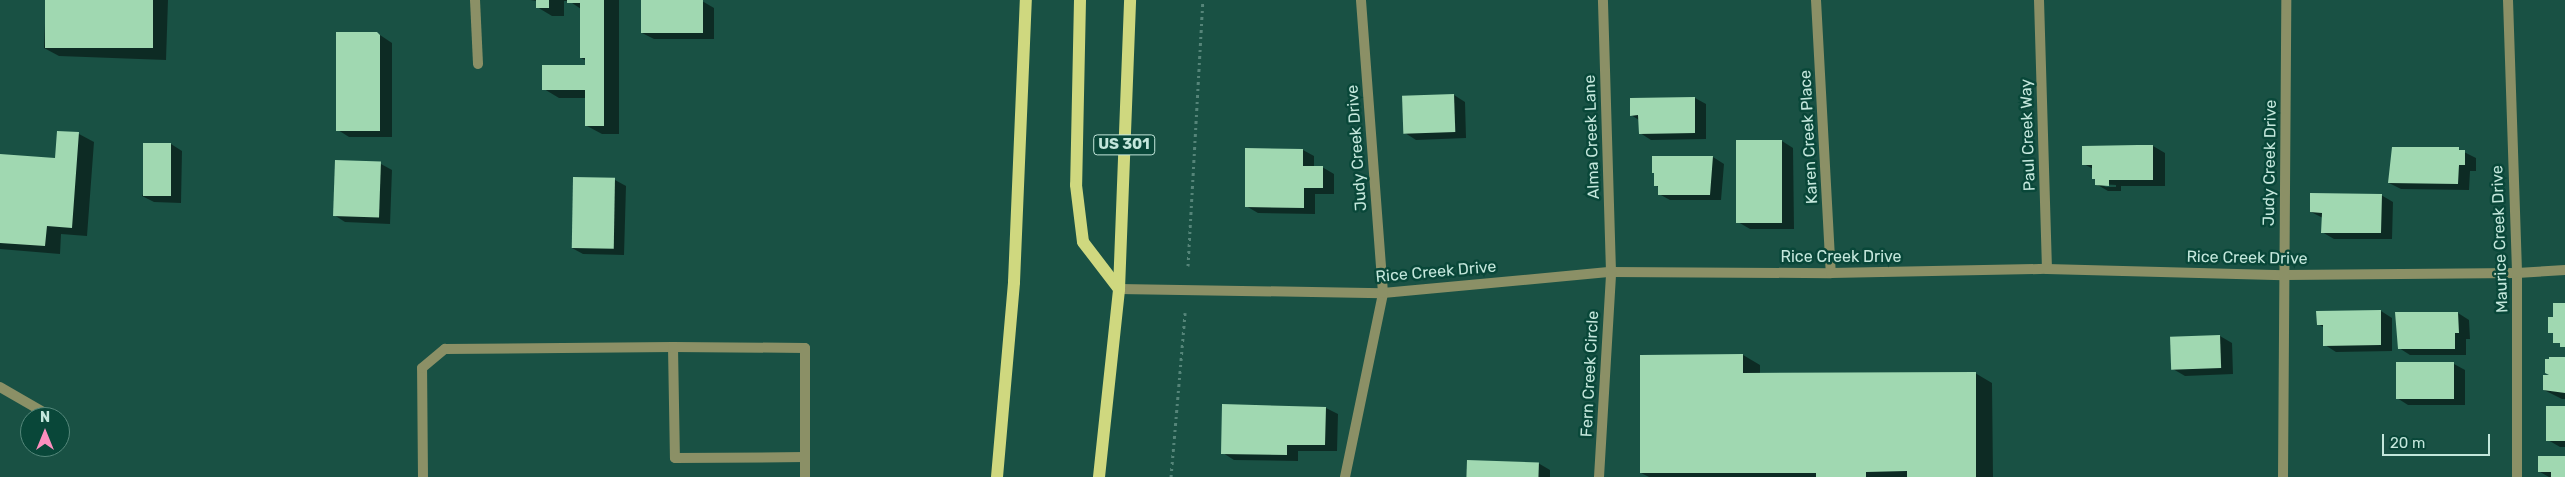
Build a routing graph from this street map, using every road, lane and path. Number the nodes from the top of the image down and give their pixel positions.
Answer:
1 (475, 0) edge
2 (1026, 0) edge
3 (1080, 0) edge
4 (1130, 0) edge
5 (1203, 0) edge
6 (1361, 0) edge
7 (1602, 0) edge
8 (1816, 0) edge
9 (2039, 0) edge
10 (2286, 0) edge
11 (2508, 0) edge
12 (478, 64) dead end
13 (1189, 258) dead end
14 (2047, 269) junction
15 (2565, 270) edge
16 (1611, 272) junction
17 (1831, 273) junction
18 (2517, 273) junction
19 (2284, 275) junction
20 (1119, 290) junction
21 (1383, 293) junction
22 (1182, 338) dead end
23 (673, 347) junction
24 (0, 387) edge
25 (35, 407) edge
26 (805, 457) junction
27 (423, 477) edge
28 (805, 477) edge
29 (997, 477) edge
30 (1099, 477) edge
31 (1172, 477) edge
32 (1345, 477) edge
33 (1599, 477) edge
34 (2283, 477) edge
35 (2517, 477) edge

1 - 12 street
2 - 29 main road
3 - 20 main road
4 - 20 main road, US 301
5 - 13 path
6 - 21 street, Judy Creek Drive
7 - 16 street, Alma Creek Lane
8 - 17 street, Karen Creek Place
9 - 14 street, Paul Creek Way
10 - 19 street, Judy Creek Drive
11 - 18 street, Maurice Creek Drive
14 - 17 street, Rice Creek Drive
14 - 19 street, Rice Creek Drive
15 - 18 street, Rice Creek Drive
16 - 17 street, Rice Creek Drive
16 - 21 street, Rice Creek Drive
16 - 33 street, Fern Creek Circle
18 - 19 street, Rice Creek Drive
18 - 35 street, Maurice Creek Drive
19 - 34 street, Judy Creek Drive
20 - 21 street, Rice Creek Drive
20 - 30 main road, US 301
21 - 32 street
22 - 31 path
23 - 26 street
23 - 26 street
23 - 27 street
24 - 25 street
26 - 28 street

